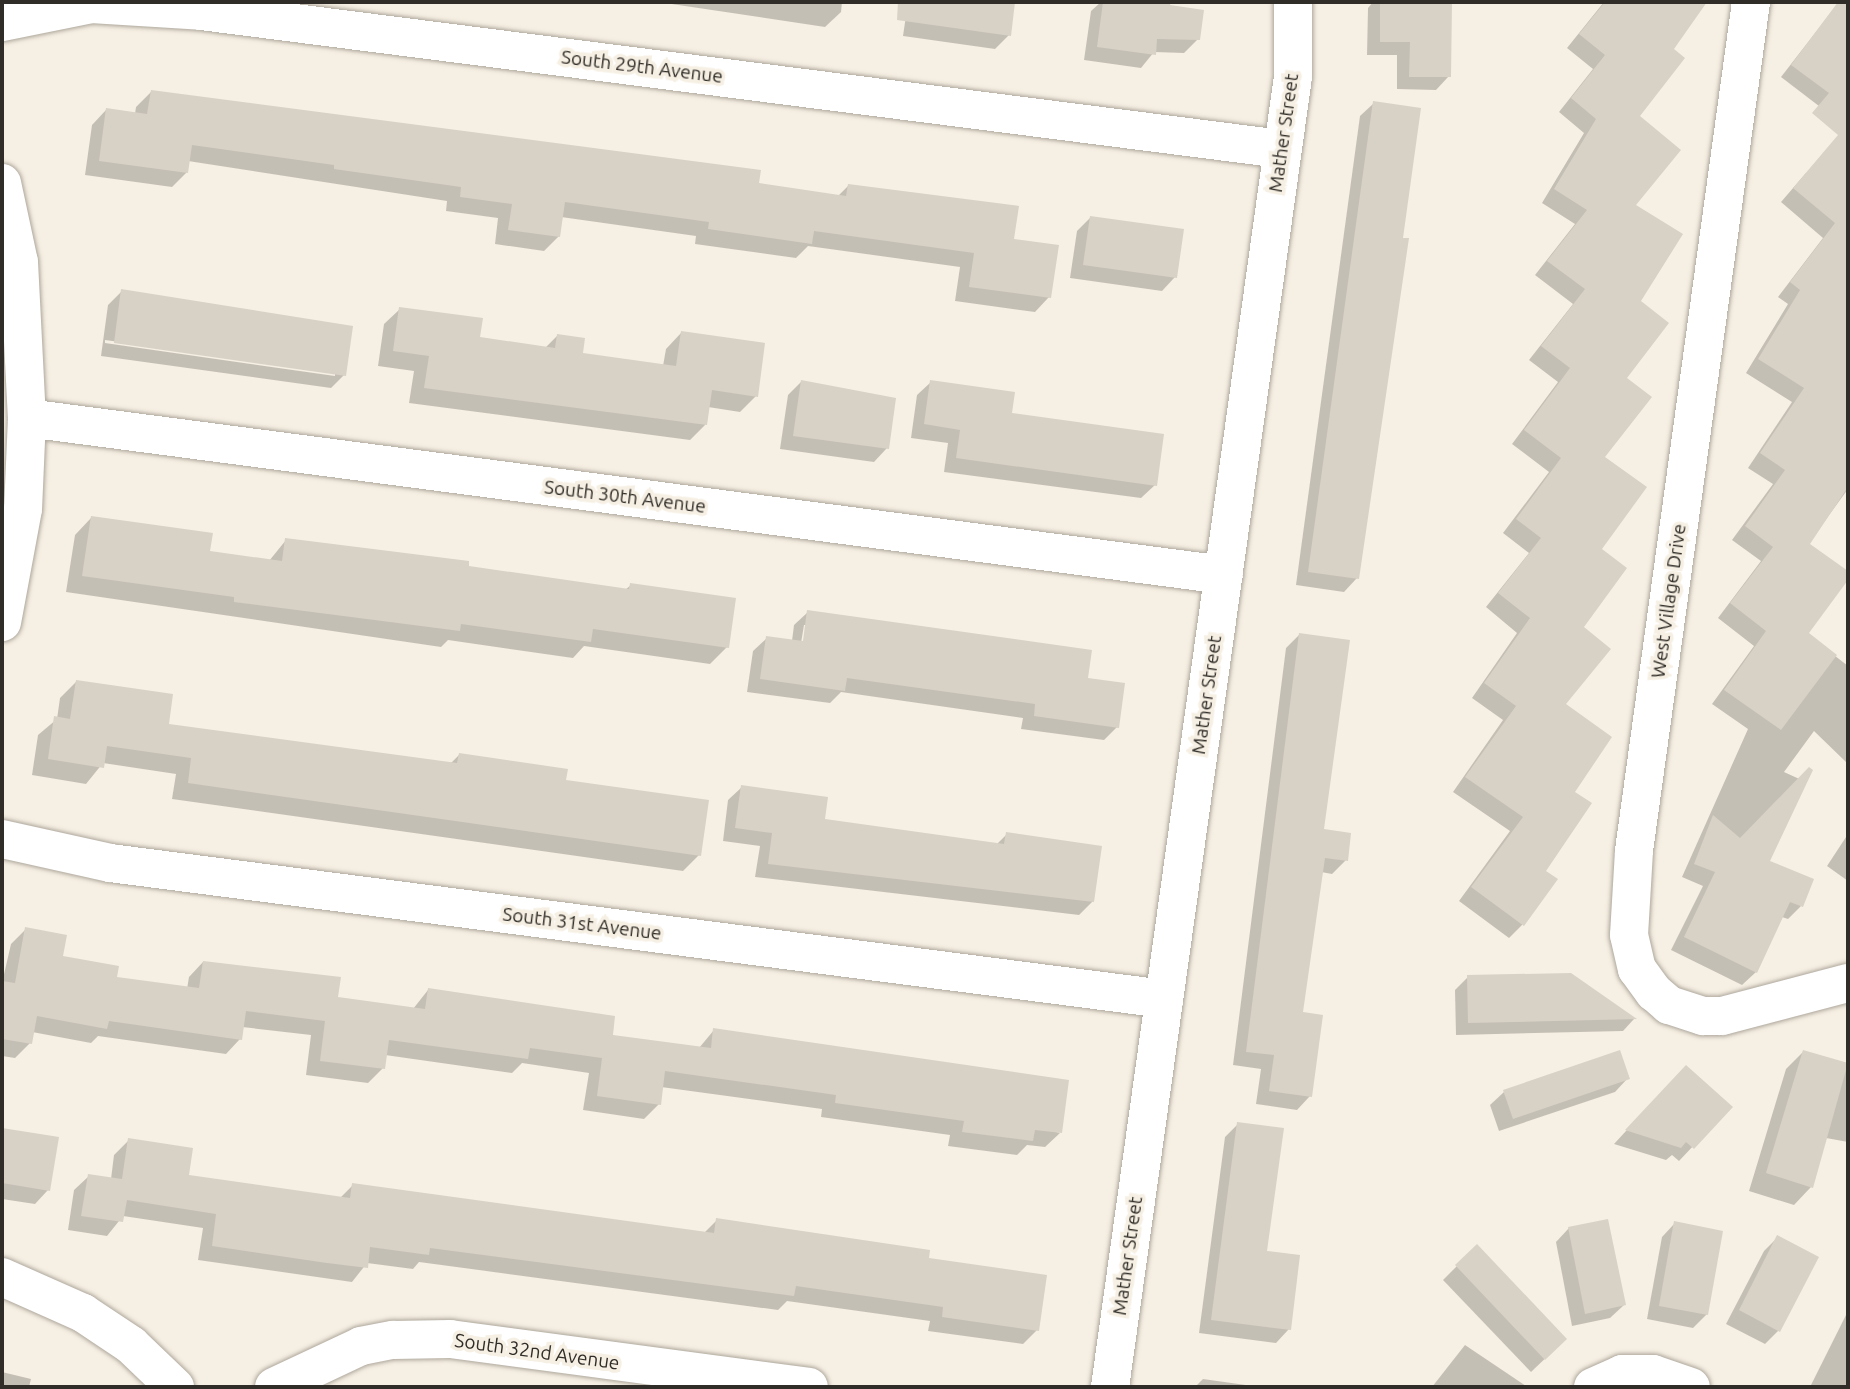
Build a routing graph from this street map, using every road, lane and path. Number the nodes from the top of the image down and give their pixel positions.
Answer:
1 (1293, 2) edge
2 (1751, 2) edge
3 (2, 22) edge
4 (1282, 149) junction
5 (2, 183) edge
6 (27, 418) junction
7 (1224, 575) junction
8 (2, 622) edge
9 (2, 839) edge
10 (1848, 983) edge
11 (1164, 999) junction
12 (2, 1277) edge
13 (175, 1387) edge
14 (274, 1387) edge
15 (809, 1387) edge
16 (1110, 1387) edge
17 (1593, 1387) edge
18 (1691, 1387) edge

1 - 4 street, Mather Street
2 - 10 street, West Village Drive
3 - 4 street, South 29th Avenue
4 - 7 street, Mather Street
5 - 6 street
6 - 7 street, South 30th Avenue
6 - 8 street
7 - 11 street, Mather Street
9 - 11 street, South 31st Avenue
11 - 16 street, Mather Street
12 - 13 street
14 - 15 street, South 32nd Avenue
17 - 18 street

